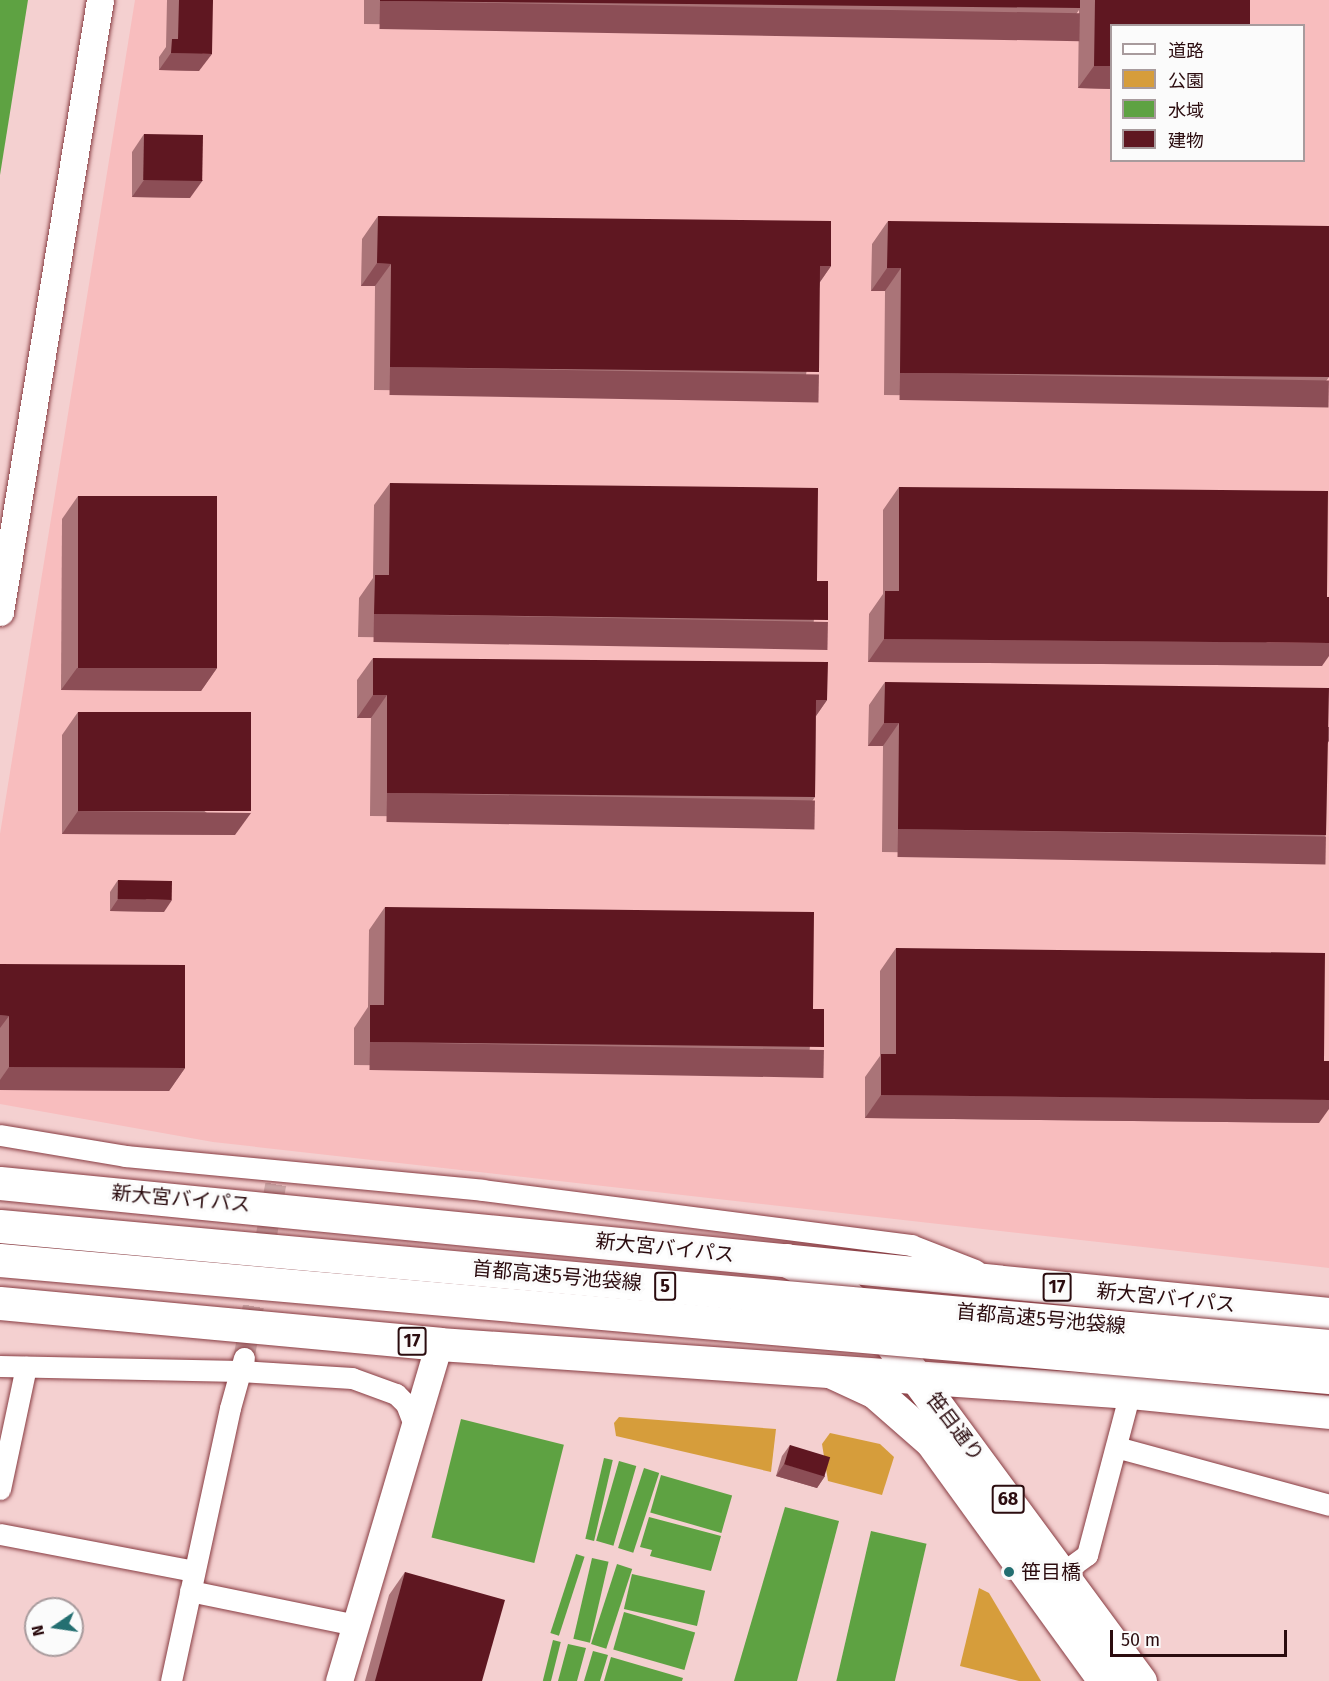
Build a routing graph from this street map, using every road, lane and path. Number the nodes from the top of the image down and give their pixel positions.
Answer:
1 (100, 0) edge
2 (0, 612) edge
3 (0, 1134) edge
4 (0, 1183) edge
5 (0, 1226) edge
6 (0, 1260) edge
7 (786, 1260) junction
8 (1002, 1281) junction
9 (0, 1303) edge
10 (1329, 1314) edge
11 (439, 1344) junction
12 (1329, 1346) edge
13 (242, 1364) junction
14 (0, 1366) edge
15 (26, 1367) junction
16 (825, 1369) junction
17 (917, 1376) junction
18 (1329, 1377) edge
19 (1130, 1392) junction
20 (1329, 1412) edge
21 (414, 1425) junction
22 (1116, 1447) junction
23 (0, 1489) edge
24 (1329, 1505) edge
25 (0, 1534) edge
26 (1062, 1573) junction
27 (192, 1581) junction
28 (355, 1625) junction
29 (171, 1681) edge
30 (339, 1681) edge
31 (1105, 1681) edge
32 (1140, 1681) edge

1 - 2 street
3 - 8 street
4 - 7 main road, 新大宮バイパス / 17
5 - 12 main road, 首都高速5号池袋線 / 5, bridge
6 - 18 main road, 首都高速5号池袋線 / 5, bridge
7 - 8 main road, 新大宮バイパス / 17
7 - 17 main road, 笹目通り / 68
8 - 10 main road, 新大宮バイパス / 17
9 - 11 main road, 17
11 - 16 main road, 17
11 - 21 street
13 - 15 street
13 - 21 street
13 - 27 street
14 - 15 street
15 - 23 street
16 - 17 main road, 17
16 - 31 main road, 笹目通り / 68
17 - 19 main road, 17
17 - 26 main road, 笹目通り / 68
19 - 20 main road, 17
19 - 22 street
21 - 28 street
22 - 24 street
22 - 26 street
25 - 27 street
26 - 32 main road, 笹目通り / 68
27 - 28 street
27 - 29 street
28 - 30 street

